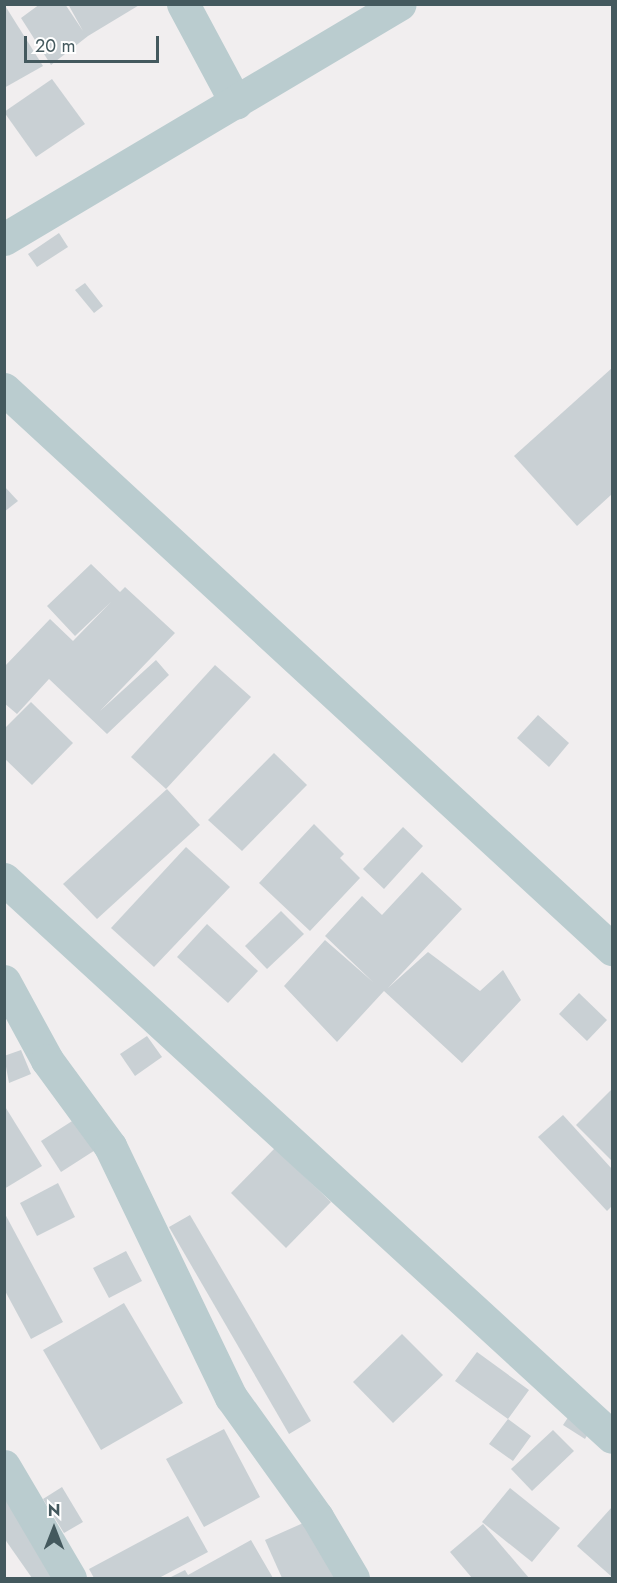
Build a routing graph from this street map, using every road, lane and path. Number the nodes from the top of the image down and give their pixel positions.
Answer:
1 (183, 4) edge
2 (399, 4) edge
3 (236, 103) junction
4 (4, 239) edge
5 (4, 389) edge
6 (4, 879) edge
7 (612, 949) edge
8 (4, 981) edge
9 (612, 1437) edge
10 (4, 1466) edge
11 (70, 1578) edge
12 (353, 1578) edge

1 - 3 street
2 - 3 street
3 - 4 street
5 - 7 street
6 - 9 street
8 - 12 street
10 - 11 street

